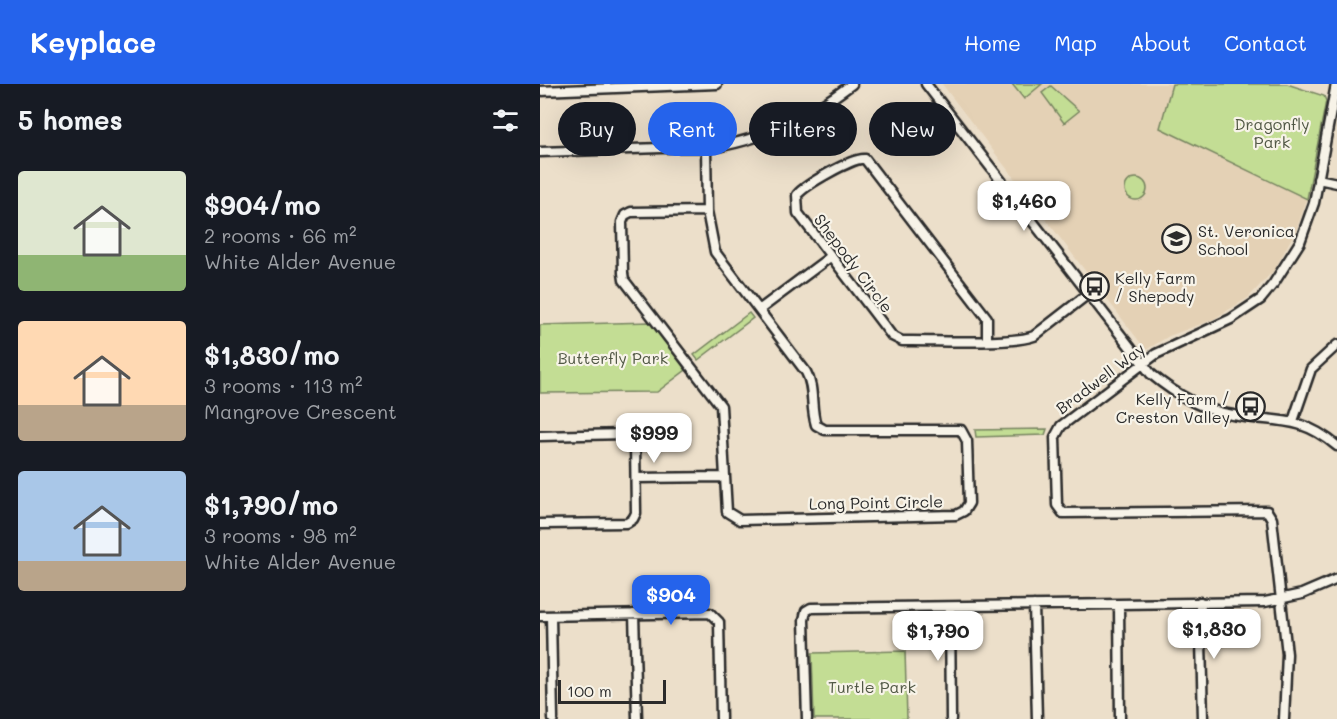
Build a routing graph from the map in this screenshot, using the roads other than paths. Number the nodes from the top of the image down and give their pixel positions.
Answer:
1 (716, 84) edge
2 (852, 84) edge
3 (926, 84) edge
4 (1336, 84) edge
5 (540, 91) edge
6 (737, 142) edge
7 (648, 149) edge
8 (540, 152) edge
9 (706, 156) edge
10 (1318, 179) junction
11 (1337, 183) edge
12 (707, 211) junction
13 (830, 256) junction
14 (1088, 294) junction
15 (759, 309) junction
16 (987, 340) junction
17 (1337, 345) edge
18 (1142, 365) junction
19 (1293, 421) junction
20 (540, 436) edge
21 (1337, 446) edge
22 (724, 477) junction
23 (636, 478) junction
24 (540, 524) edge
25 (1337, 579) edge
26 (1281, 599) junction
27 (1200, 602) junction
28 (1119, 604) junction
29 (1034, 605) junction
30 (950, 607) junction
31 (634, 614) junction
32 (540, 616) edge
33 (551, 616) junction
34 (553, 719) edge
35 (637, 719) edge
36 (721, 719) edge
37 (807, 719) edge
38 (951, 719) edge
39 (1037, 719) edge
40 (1120, 719) edge
41 (1203, 719) edge
42 (1284, 719) edge

1 - 5 street
2 - 6 street
3 - 14 street
4 - 10 street, Bradwell Way
7 - 8 street
9 - 12 street, Long Point Circle
10 - 11 street
10 - 18 street, Bradwell Way
12 - 15 street, Long Point Circle
12 - 22 street, Long Point Circle
13 - 15 street
13 - 16 street, Shepody Circle
13 - 16 street, Shepody Circle
14 - 16 street, Shepody Circle
14 - 18 street
15 - 22 street, Long Point Circle
17 - 19 street
18 - 19 street
18 - 26 street, Bradwell Way
19 - 21 street
20 - 23 street
22 - 23 street
23 - 24 street
25 - 26 street
26 - 27 street
26 - 42 street
27 - 28 street
27 - 41 street
28 - 29 street
28 - 40 street
29 - 30 street
29 - 39 street
30 - 37 street
30 - 38 street
31 - 33 street
31 - 35 street
31 - 36 street
32 - 33 street
33 - 34 street

